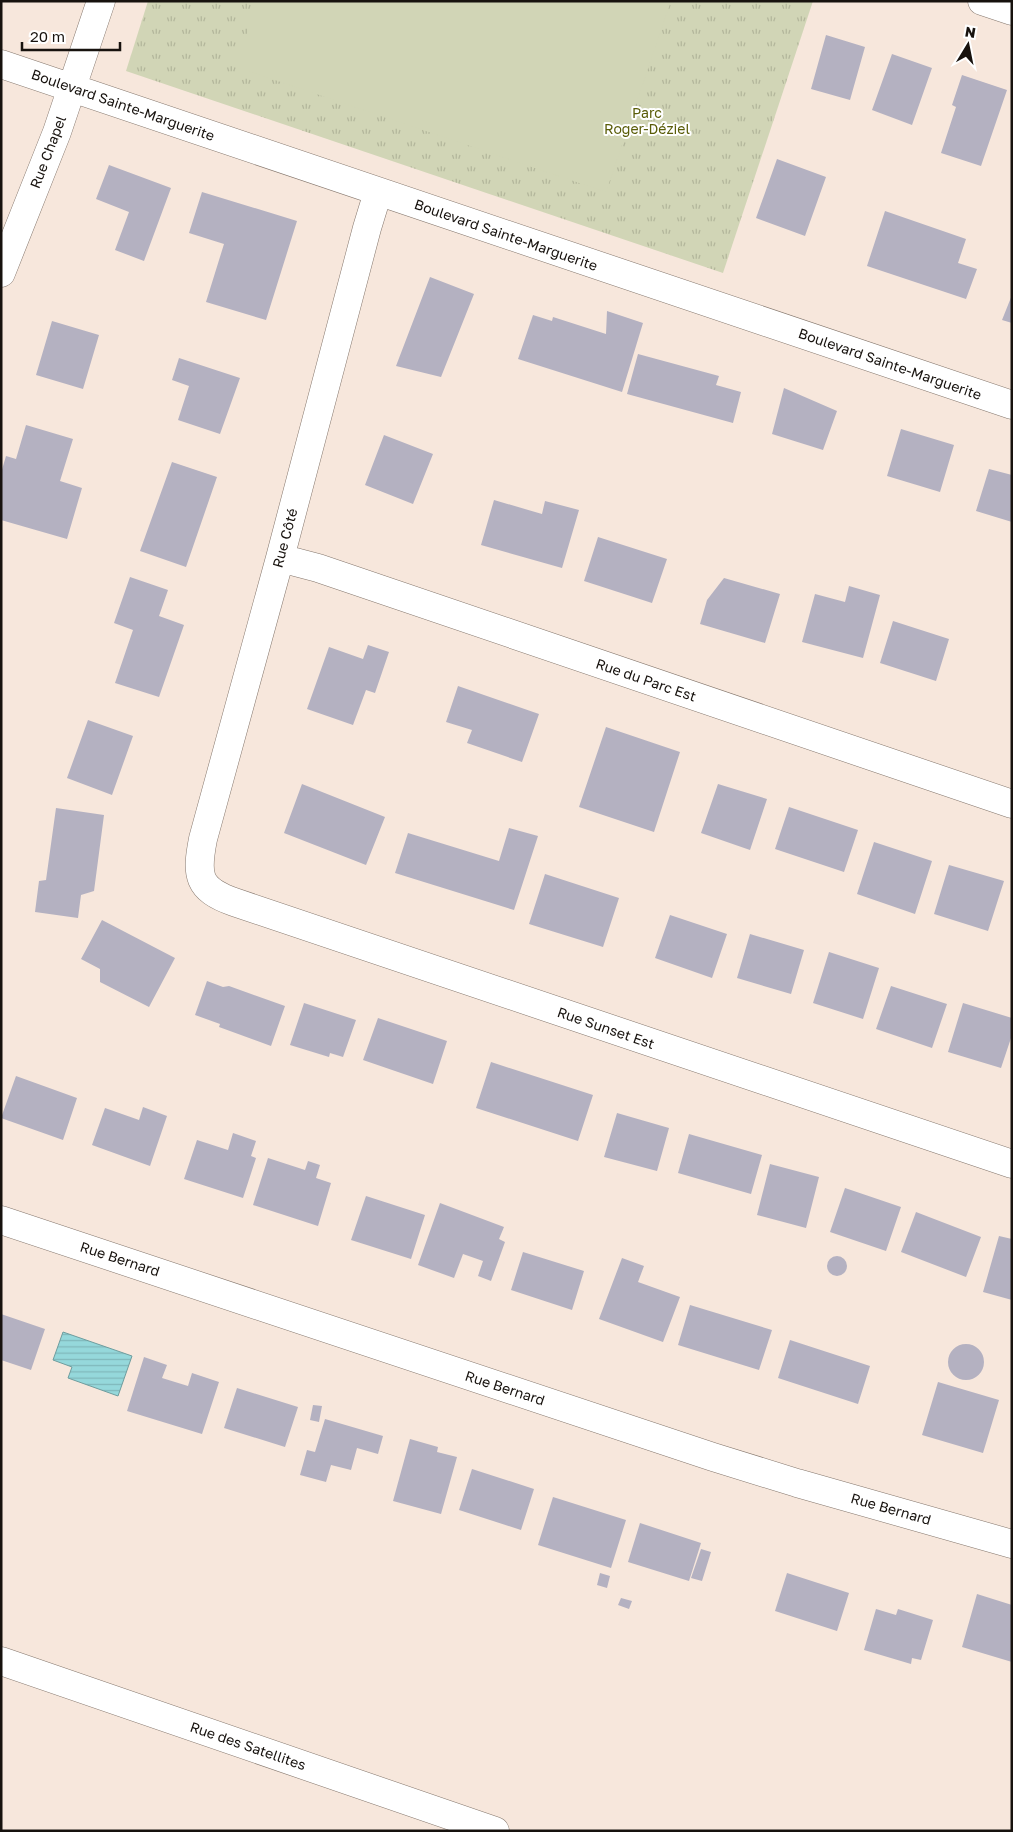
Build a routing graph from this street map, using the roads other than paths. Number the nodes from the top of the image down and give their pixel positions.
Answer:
1 (101, 1) edge
2 (982, 1) edge
3 (1012, 11) edge
4 (1, 64) edge
5 (72, 88) junction
6 (378, 192) junction
7 (1, 273) edge
8 (1012, 404) edge
9 (280, 558) junction
10 (1012, 804) edge
11 (204, 884) joint
12 (1012, 1164) edge
13 (1, 1220) edge
14 (1012, 1544) edge
15 (1, 1661) edge
16 (495, 1831) edge

1 - 5 street, Rue Chapel
2 - 3 street
4 - 5 street, Boulevard Sainte-Marguerite
5 - 6 street, Boulevard Sainte-Marguerite
5 - 7 street, Rue Chapel
6 - 8 street, Boulevard Sainte-Marguerite
6 - 9 street, Rue Côté
9 - 10 street, Rue du Parc Est
9 - 11 street, Rue Côté
11 - 12 street, Rue Sunset Est
13 - 14 street, Rue Bernard
15 - 16 street, Rue des Satellites

